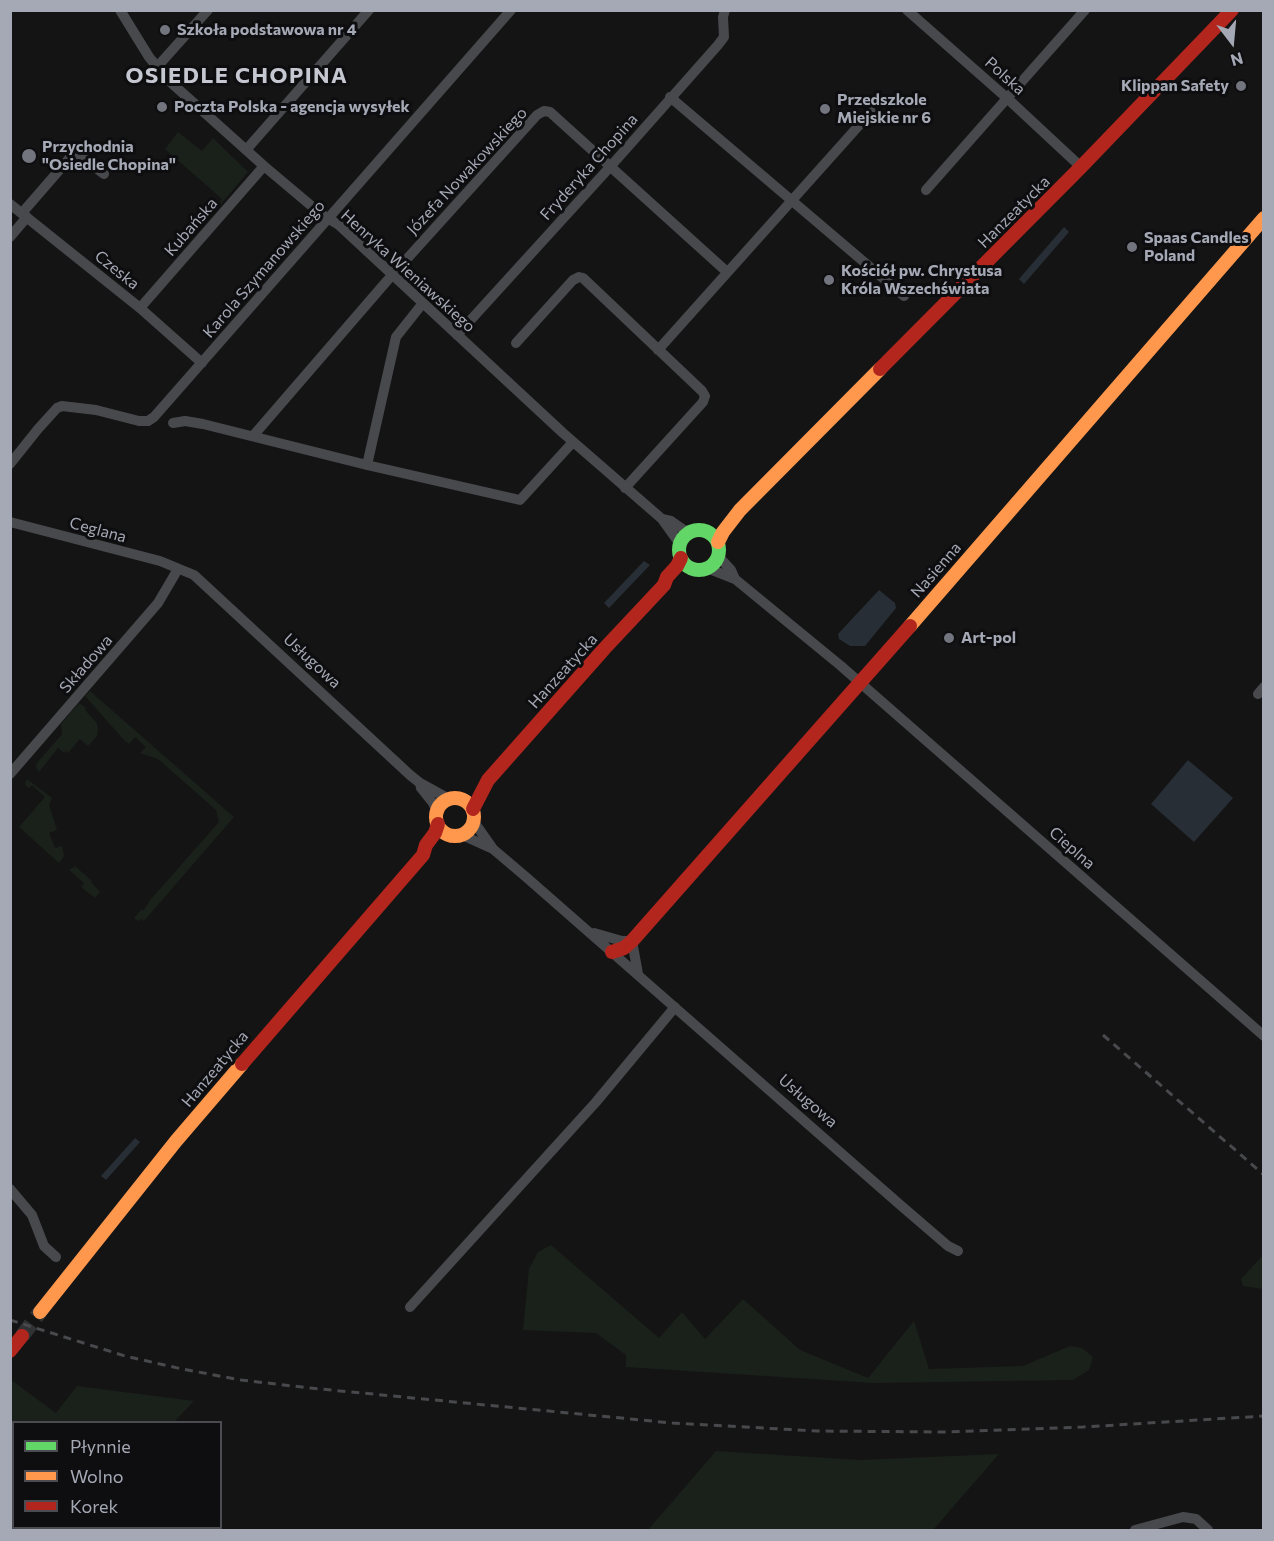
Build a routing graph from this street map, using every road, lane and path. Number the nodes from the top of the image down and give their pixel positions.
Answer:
1 (120, 10) edge
2 (208, 10) edge
3 (369, 10) edge
4 (511, 10) edge
5 (725, 10) edge
6 (907, 10) edge
7 (1085, 10) edge
8 (1232, 10) edge
9 (158, 67) junction
10 (670, 97) junction
11 (1008, 99) junction
12 (871, 112) dead end
13 (246, 150) junction
14 (264, 166) junction
15 (610, 167) junction
16 (1081, 167) junction
17 (104, 174) dead end
18 (926, 190) dead end
19 (791, 202) junction
20 (10, 204) edge
21 (25, 215) junction
22 (1263, 218) edge
23 (329, 219) junction
24 (10, 237) edge
25 (727, 272) junction
26 (393, 275) junction
27 (904, 296) dead end
28 (423, 303) junction
29 (140, 308) junction
30 (457, 334) junction
31 (516, 343) dead end
32 (658, 350) junction
33 (205, 359) junction
34 (172, 423) dead end
35 (253, 436) junction
36 (573, 442) junction
37 (10, 464) edge
38 (367, 465) junction
39 (625, 488) junction
40 (740, 510) junction
41 (662, 519) junction
42 (10, 522) edge
43 (699, 531) junction
44 (718, 549) junction
45 (680, 551) junction
46 (708, 568) junction
47 (178, 569) junction
48 (692, 569) junction
49 (735, 579) junction
50 (664, 585) junction
51 (860, 682) junction
52 (10, 774) edge
53 (488, 780) junction
54 (420, 783) junction
55 (454, 799) junction
56 (473, 816) junction
57 (437, 818) junction
58 (457, 835) junction
59 (493, 849) junction
60 (423, 855) junction
61 (588, 931) junction
62 (632, 941) junction
63 (612, 952) junction
64 (638, 974) junction
65 (675, 1006) junction
66 (1263, 1036) edge
67 (10, 1189) edge
68 (958, 1251) dead end
69 (56, 1257) dead end
70 (410, 1307) dead end
71 (40, 1312) tunnel mouth
72 (22, 1336) tunnel mouth
73 (10, 1351) edge
74 (1136, 1530) edge
75 (1208, 1530) edge

1 - 9 street, Henryka Wieniawskiego
2 - 9 street
3 - 13 street
4 - 23 street, Karola Szymanowskiego
5 - 10 street, Fryderyka Chopina
6 - 11 street, Polska
7 - 11 street
8 - 16 street, Hanzeatycka
9 - 13 street, Henryka Wieniawskiego
10 - 15 street, Fryderyka Chopina
10 - 19 street
11 - 16 street, Polska
11 - 18 street
12 - 19 street
13 - 14 street, Henryka Wieniawskiego
14 - 23 street, Henryka Wieniawskiego
14 - 29 street, Kubańska
15 - 25 street, Józefa Nowakowskiego
15 - 26 street, Józefa Nowakowskiego
15 - 30 street, Fryderyka Chopina
16 - 40 street, Hanzeatycka
17 - 21 street
19 - 25 street
19 - 27 street
20 - 21 street, Czeska
21 - 24 street
21 - 29 street, Czeska
22 - 51 street, Nasienna
23 - 26 street, Henryka Wieniawskiego
23 - 33 street, Karola Szymanowskiego
25 - 32 street
26 - 28 street, Henryka Wieniawskiego
26 - 35 street, Józefa Nowakowskiego
28 - 30 street, Henryka Wieniawskiego
28 - 38 street
29 - 33 street, Czeska
30 - 36 street, Henryka Wieniawskiego
31 - 32 street
32 - 39 street
33 - 37 street, Karola Szymanowskiego
34 - 35 street
35 - 38 street
36 - 38 street
36 - 39 street, Henryka Wieniawskiego
39 - 41 street, Henryka Wieniawskiego
40 - 43 street, Hanzeatycka
40 - 44 street, Hanzeatycka
41 - 43 street, Henryka Wieniawskiego
41 - 45 street, Henryka Wieniawskiego
42 - 47 street, Ceglana
43 - 44 street
43 - 45 street
44 - 46 street
44 - 49 street
45 - 48 street
45 - 50 street, Hanzeatycka
46 - 48 street
46 - 49 street
47 - 52 street, Składowa
47 - 54 street, Usługowa
48 - 50 street, Hanzeatycka
49 - 51 street
50 - 53 street, Hanzeatycka
51 - 62 street, Nasienna
51 - 66 street, Cieplna
53 - 55 street, Hanzeatycka
53 - 56 street, Hanzeatycka
54 - 55 street, Usługowa
54 - 57 street, Usługowa
55 - 56 street
55 - 57 street
56 - 58 street
56 - 59 street, Usługowa
57 - 58 street
57 - 60 street, Hanzeatycka
58 - 59 street, Usługowa
58 - 60 street, Hanzeatycka
59 - 61 street, Usługowa
60 - 71 street, Hanzeatycka
61 - 62 street, Usługowa
61 - 63 street, Usługowa
62 - 63 street
62 - 64 street
63 - 64 street, Usługowa
64 - 65 street, Usługowa
65 - 68 street, Usługowa
65 - 70 street
67 - 69 street
72 - 73 street
74 - 75 street

